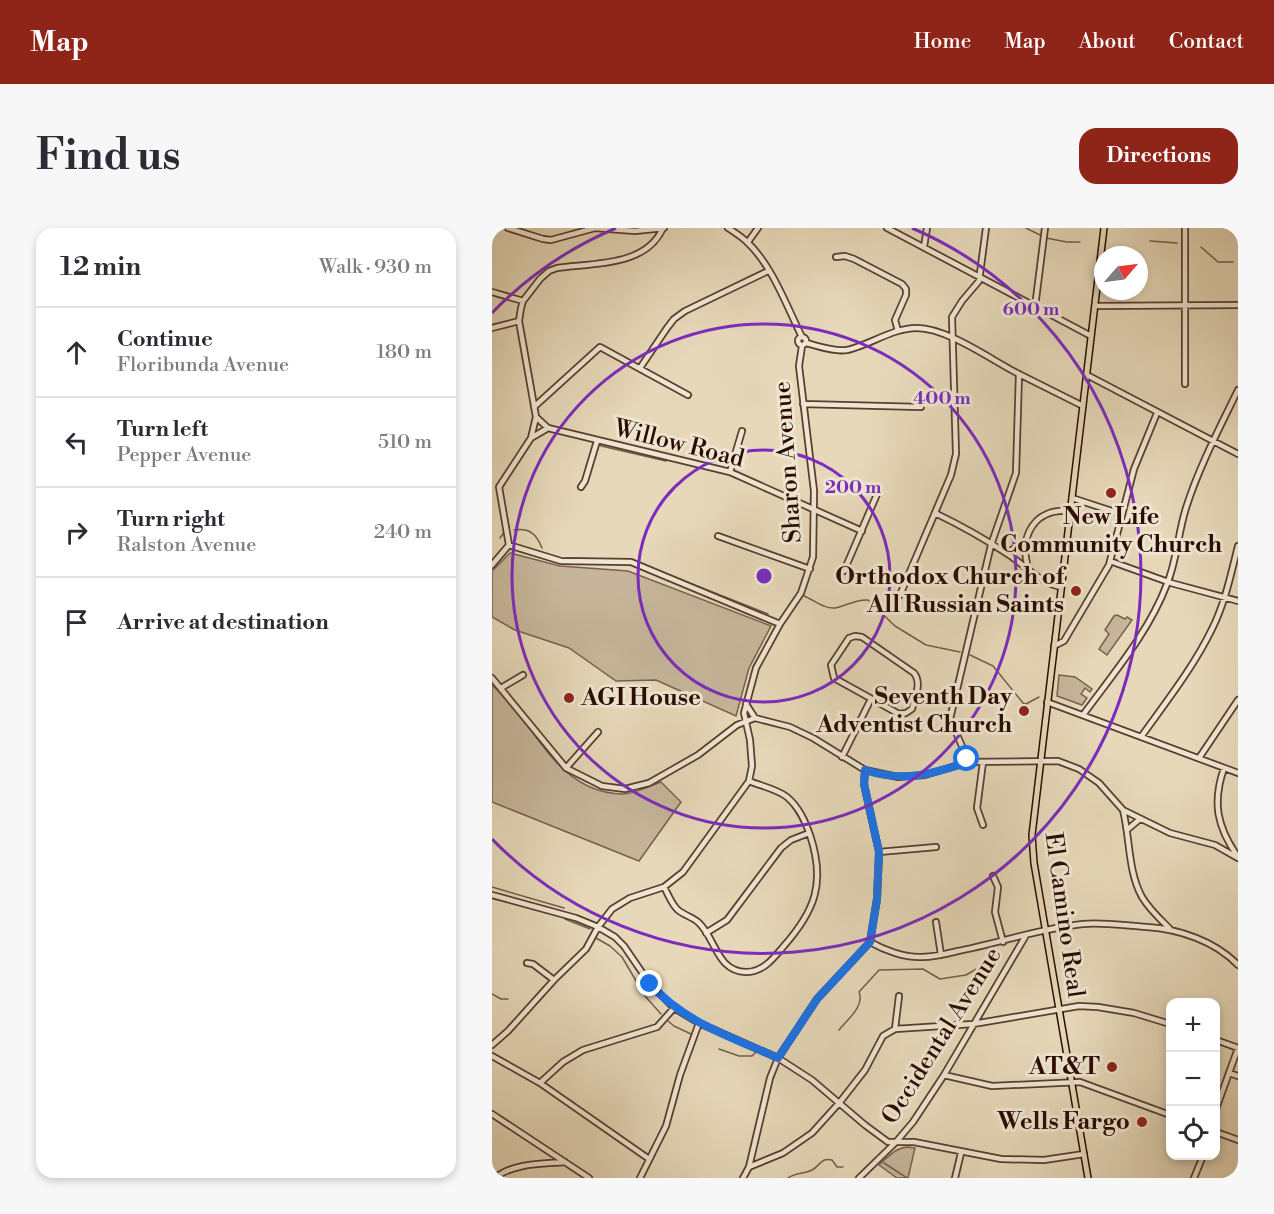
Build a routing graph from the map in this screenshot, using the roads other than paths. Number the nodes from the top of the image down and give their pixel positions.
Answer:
1 (508, 228) edge
2 (664, 228) edge
3 (728, 228) edge
4 (758, 228) edge
5 (887, 228) edge
6 (927, 228) edge
7 (986, 228) edge
8 (1045, 228) edge
9 (1104, 228) edge
10 (1185, 228) edge
11 (748, 242) junction
12 (924, 247) junction
13 (836, 257) dead end
14 (768, 271) junction
15 (981, 277) junction
16 (492, 292) edge
17 (524, 301) junction
18 (1238, 305) edge
19 (1095, 306) junction
20 (1185, 306) junction
21 (1035, 307) junction
22 (519, 321) junction
23 (492, 328) edge
24 (898, 331) junction
25 (1091, 336) junction
26 (952, 337) junction
27 (804, 344) junction
28 (640, 368) junction
29 (1019, 374) junction
30 (1086, 375) junction
31 (1185, 384) dead end
32 (1238, 390) edge
33 (688, 395) dead end
34 (803, 404) junction
35 (1083, 406) junction
36 (534, 407) junction
37 (921, 407) dead end
38 (1157, 413) junction
39 (536, 417) junction
40 (548, 428) junction
41 (742, 431) dead end
42 (531, 438) junction
43 (1214, 440) junction
44 (597, 441) junction
45 (1238, 454) edge
46 (730, 472) junction
47 (580, 487) dead end
48 (878, 492) dead end
49 (1072, 498) junction
50 (813, 511) junction
51 (1070, 511) junction
52 (935, 513) junction
53 (1121, 514) junction
54 (862, 531) junction
55 (718, 536) dead end
56 (1024, 543) junction
57 (509, 545) junction
58 (991, 545) junction
59 (1238, 546) edge
60 (1006, 553) junction
61 (1110, 561) junction
62 (492, 565) edge
63 (1028, 568) junction
64 (810, 569) junction
65 (844, 571) dead end
66 (1168, 582) junction
67 (1061, 587) junction
68 (900, 595) dead end
69 (1224, 598) junction
70 (1238, 601) edge
71 (780, 624) junction
72 (1054, 646) junction
73 (523, 675) dead end
74 (492, 678) edge
75 (501, 688) junction
76 (871, 699) junction
77 (1238, 700) edge
78 (1047, 702) junction
79 (746, 704) junction
80 (1083, 715) junction
81 (755, 718) junction
82 (744, 721) junction
83 (598, 732) dead end
84 (1141, 736) junction
85 (842, 757) junction
86 (1200, 758) junction
87 (1040, 760) junction
88 (969, 762) junction
89 (983, 762) junction
90 (566, 768) junction
91 (1224, 768) junction
92 (865, 770) junction
93 (1238, 773) edge
94 (749, 781) junction
95 (1123, 810) junction
96 (1140, 819) junction
97 (983, 825) dead end
98 (1128, 829) junction
99 (809, 833) junction
100 (1225, 839) junction
101 (1215, 845) junction
102 (936, 847) dead end
103 (879, 852) junction
104 (1238, 857) edge
105 (993, 876) dead end
106 (664, 887) junction
107 (492, 895) edge
108 (1156, 916) junction
109 (936, 922) dead end
110 (598, 927) junction
111 (1147, 927) junction
112 (1170, 929) junction
113 (1046, 931) junction
114 (706, 933) junction
115 (1026, 936) junction
116 (870, 942) junction
117 (1003, 942) junction
118 (941, 955) junction
119 (527, 963) dead end
120 (1238, 965) edge
121 (554, 980) junction
122 (899, 996) dead end
123 (674, 1008) junction
124 (1059, 1008) junction
125 (699, 1023) junction
126 (1166, 1023) edge
127 (973, 1024) junction
128 (895, 1029) junction
129 (1220, 1042) edge
130 (492, 1045) edge
131 (1238, 1048) edge
132 (492, 1056) edge
133 (778, 1058) junction
134 (1229, 1073) junction
135 (944, 1075) junction
136 (1238, 1076) edge
137 (1071, 1082) junction
138 (540, 1083) junction
139 (840, 1102) junction
140 (1216, 1106) edge
141 (492, 1114) edge
142 (1166, 1114) edge
143 (1220, 1134) edge
144 (1238, 1140) edge
145 (896, 1142) junction
146 (961, 1152) junction
147 (1084, 1154) junction
148 (649, 1159) junction
149 (1201, 1160) edge
150 (565, 1162) junction
151 (749, 1167) junction
152 (495, 1178) edge
153 (589, 1178) edge
154 (639, 1178) edge
155 (743, 1178) edge
156 (859, 1178) edge
157 (955, 1178) edge
158 (1088, 1178) edge
159 (1194, 1178) edge

1 - 2 street
2 - 17 street
3 - 11 street
4 - 11 street
5 - 12 street
6 - 12 street
7 - 15 street
8 - 21 street
9 - 19 main road, El Camino Real
10 - 20 street
11 - 14 street
12 - 15 street
13 - 24 street
14 - 27 street, Sharon Avenue
14 - 28 street
15 - 21 street
15 - 26 street
16 - 17 street
17 - 22 street
18 - 20 street
19 - 20 street
19 - 25 main road, El Camino Real
20 - 31 street
21 - 25 street
22 - 23 street
22 - 36 street
24 - 26 street
24 - 27 street
25 - 30 main road, El Camino Real
26 - 29 street
26 - 52 street
27 - 34 street, Sharon Avenue
28 - 33 street
28 - 36 street
29 - 35 street
29 - 58 street
30 - 35 main road, El Camino Real
30 - 38 street
32 - 43 street
34 - 37 street
34 - 50 street, Sharon Avenue
35 - 49 main road, El Camino Real
36 - 39 street
38 - 43 street
38 - 53 street
39 - 40 street, Willow Road
39 - 42 street
40 - 42 street
40 - 44 street, Willow Road
41 - 46 street
42 - 57 street
43 - 45 street
43 - 66 street
44 - 46 street, Willow Road
44 - 47 street
46 - 50 street, Willow Road
48 - 54 street
49 - 51 main road, El Camino Real
49 - 53 street
50 - 54 street, Willow Road
50 - 64 street, Sharon Avenue
51 - 56 street
51 - 67 main road, El Camino Real
52 - 58 street
52 - 68 street
53 - 61 street
54 - 65 street
55 - 64 street
56 - 60 street
56 - 63 street
57 - 62 street
57 - 71 street
58 - 60 street
58 - 88 street
59 - 69 street
60 - 63 street
61 - 66 street
61 - 72 street
63 - 67 street
64 - 71 street, Sharon Avenue
66 - 69 street
66 - 80 street
67 - 72 main road, El Camino Real
69 - 70 street
69 - 84 street
71 - 79 street, Sharon Avenue
72 - 78 main road, El Camino Real
73 - 75 street
74 - 75 street
75 - 90 street
76 - 76 street
76 - 85 street
77 - 86 street
78 - 80 street
78 - 87 main road, El Camino Real
79 - 81 street
79 - 82 street, Sharon Avenue
80 - 84 street
81 - 82 street
81 - 85 street
82 - 90 street
82 - 94 street, Sharon Avenue
83 - 90 street
84 - 86 street
85 - 92 street
86 - 91 street
87 - 89 street
87 - 95 street
87 - 113 main road, El Camino Real
88 - 89 street
88 - 92 street
89 - 97 street
91 - 93 street
91 - 100 street
92 - 103 street
94 - 99 street
94 - 106 street
95 - 96 street
95 - 98 street
96 - 98 street
96 - 101 street
98 - 108 street
99 - 114 street
99 - 114 street
100 - 101 street
100 - 104 street
101 - 104 street
102 - 103 street
103 - 116 street
105 - 117 street
106 - 110 street
106 - 114 street
107 - 110 street
108 - 111 street
108 - 112 street
109 - 118 street
110 - 121 street
110 - 123 street
111 - 112 street
111 - 113 street
112 - 120 street
113 - 115 street
113 - 124 main road, El Camino Real
115 - 117 street
115 - 127 street, Occidental Avenue
116 - 118 street
116 - 133 street
117 - 118 street
119 - 121 street
121 - 130 street
122 - 128 street
123 - 125 street
123 - 138 street
124 - 126 street
124 - 127 street
124 - 137 main road, El Camino Real
125 - 133 street
125 - 148 street
127 - 128 street
127 - 135 street, Occidental Avenue
128 - 139 street
129 - 131 street
131 - 134 street
132 - 138 street
133 - 139 street
133 - 151 street
134 - 136 street
134 - 140 street
135 - 137 street
135 - 145 street, Occidental Avenue
137 - 142 street
137 - 147 main road, El Camino Real
138 - 148 street
139 - 145 street
139 - 151 street
141 - 150 street
143 - 144 street
145 - 146 street
145 - 156 street, Occidental Avenue
146 - 147 street
146 - 157 street
147 - 158 main road, El Camino Real
148 - 154 street
149 - 159 street
150 - 152 street
150 - 153 street
151 - 155 street

